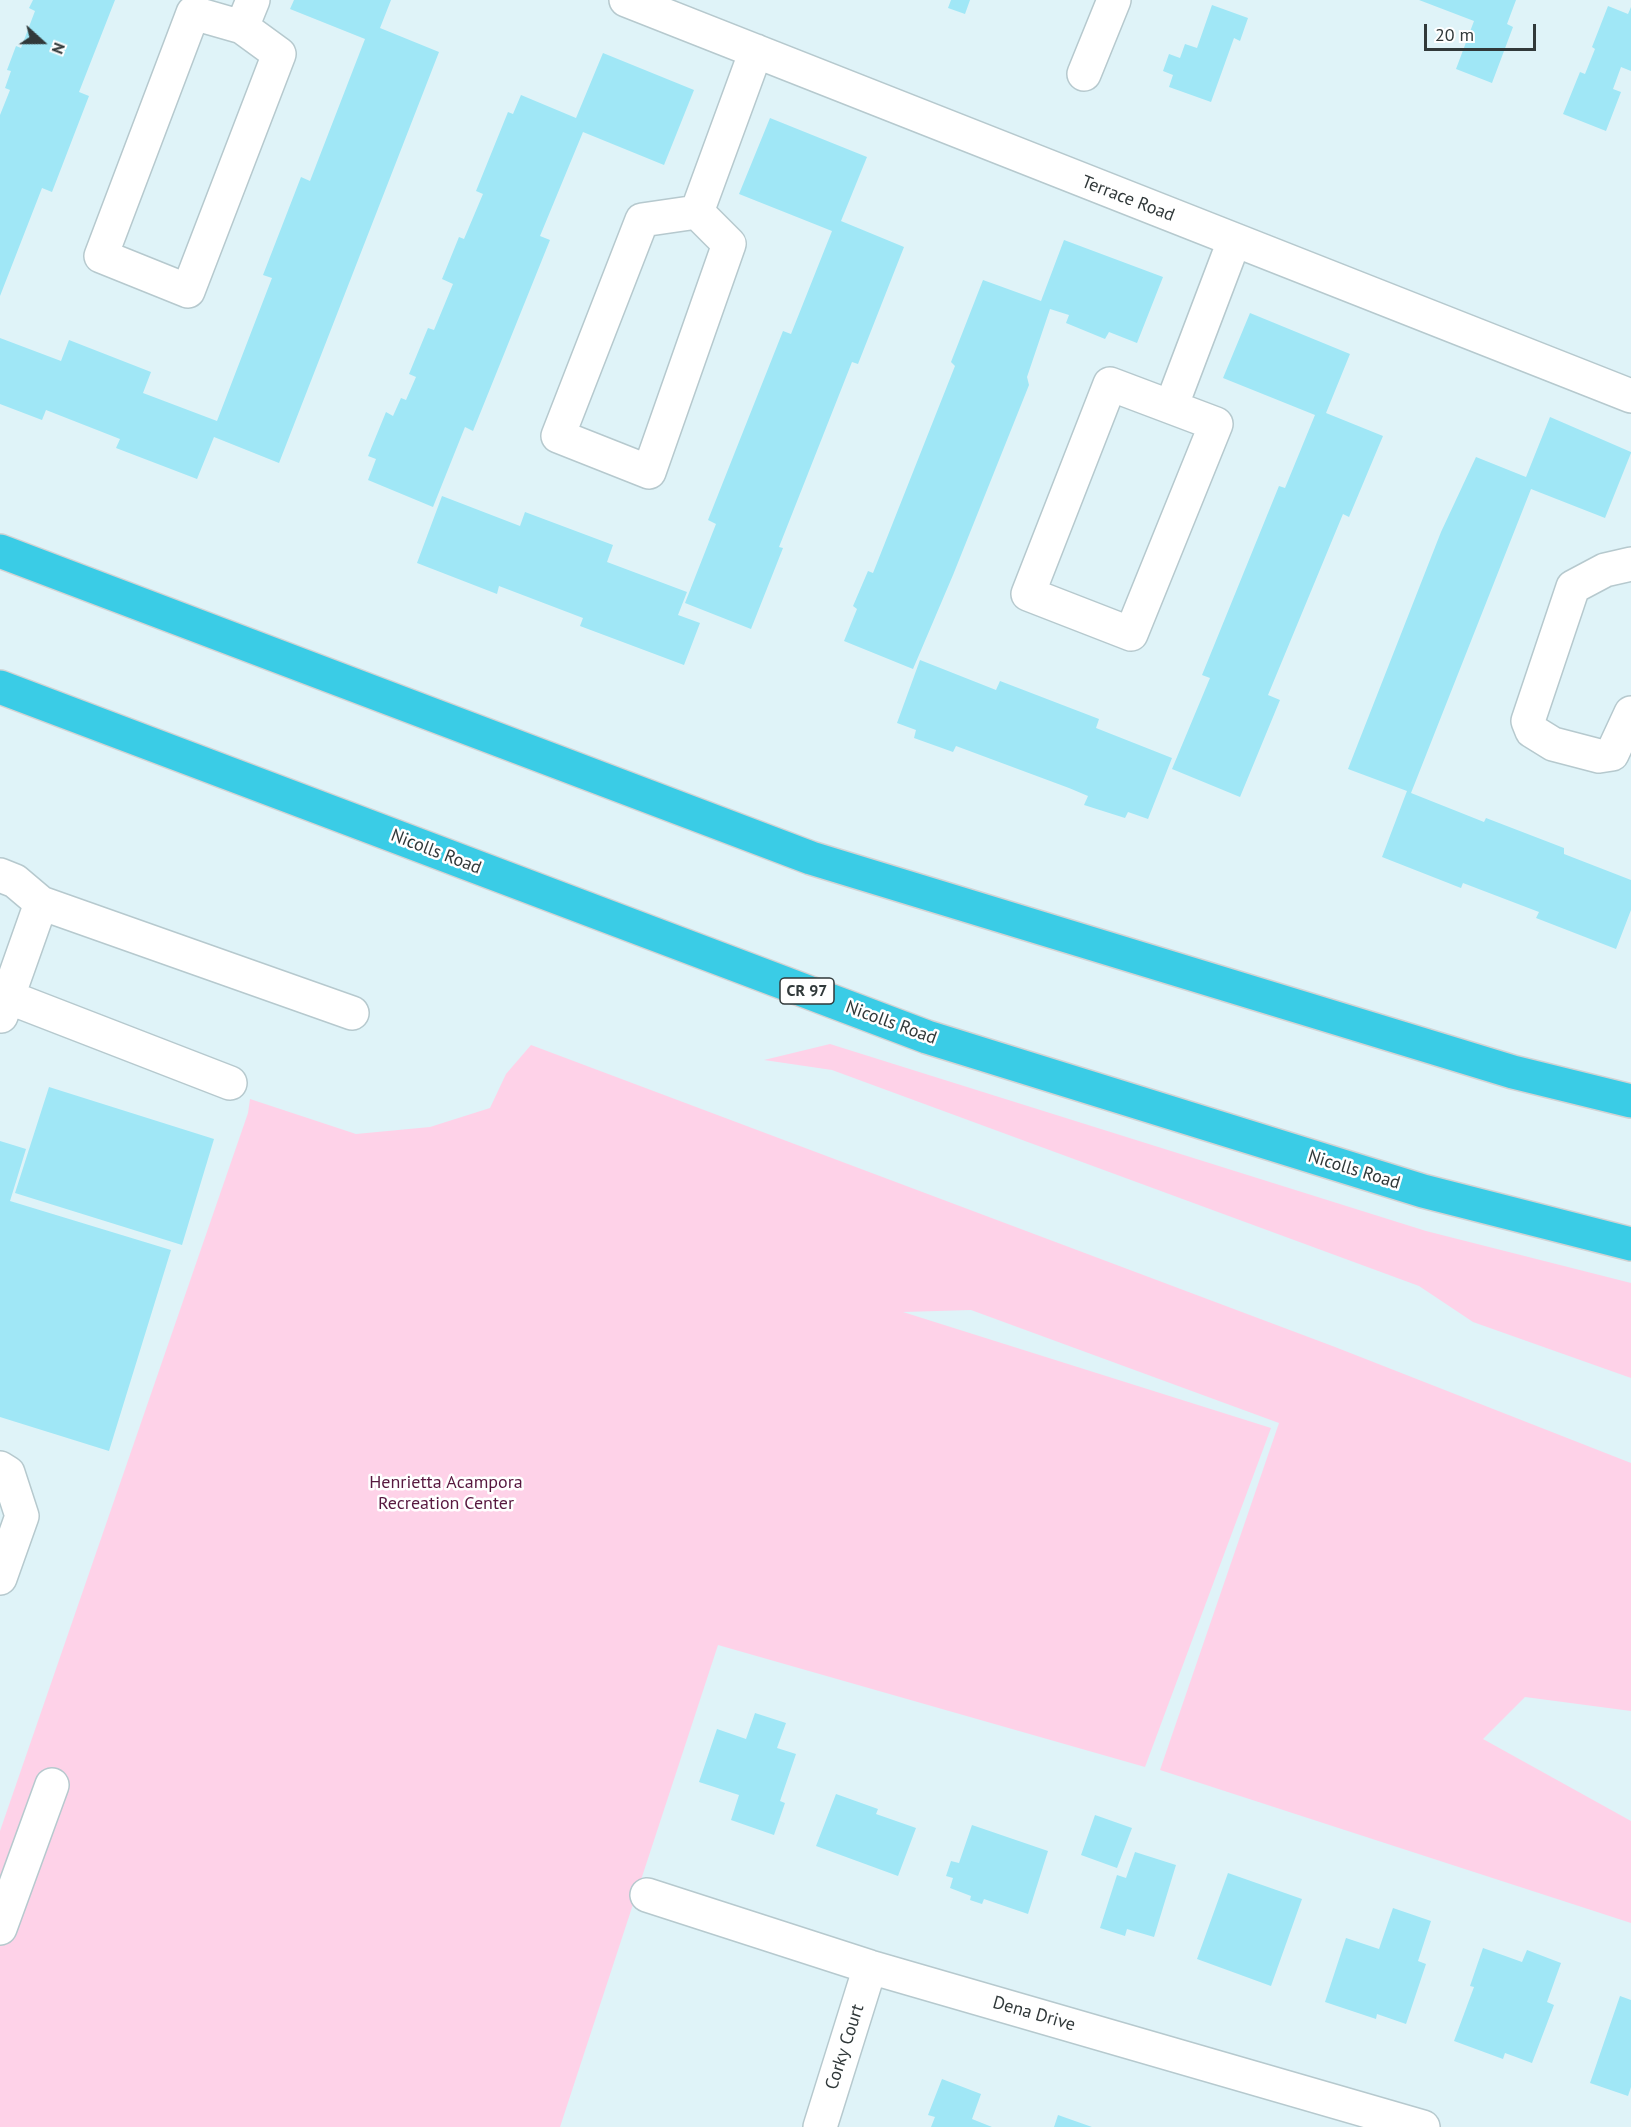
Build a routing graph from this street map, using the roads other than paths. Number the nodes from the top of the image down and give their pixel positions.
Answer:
1 (626, 0) edge
2 (1114, 0) edge
3 (247, 14) edge
4 (756, 51) junction
5 (1084, 74) dead end
6 (697, 212) junction
7 (1234, 241) junction
8 (1631, 396) edge
9 (1171, 407) junction
10 (0, 551) edge
11 (1631, 564) edge
12 (0, 687) edge
13 (1631, 713) edge
14 (0, 875) edge
15 (41, 903) junction
16 (2, 1003) edge
17 (352, 1013) dead end
18 (230, 1083) dead end
19 (1631, 1101) edge
20 (1631, 1244) edge
21 (0, 1468) edge
22 (0, 1578) edge
23 (52, 1785) dead end
24 (647, 1895) dead end
25 (0, 1928) edge
26 (870, 1967) junction
27 (820, 2127) edge
28 (1423, 2127) edge

1 - 4 street, Terrace Road
2 - 5 street
3 - 3 street
4 - 6 street
4 - 7 street, Terrace Road
6 - 6 street
7 - 8 street, Terrace Road
7 - 9 street
9 - 9 street
10 - 19 highway
11 - 13 street
12 - 20 highway, Nicolls Road / CR 97
14 - 15 street
15 - 16 street
15 - 17 street
16 - 18 street
21 - 22 street
23 - 25 street
24 - 26 street, Dena Drive
26 - 27 street, Corky Court
26 - 28 street, Dena Drive

